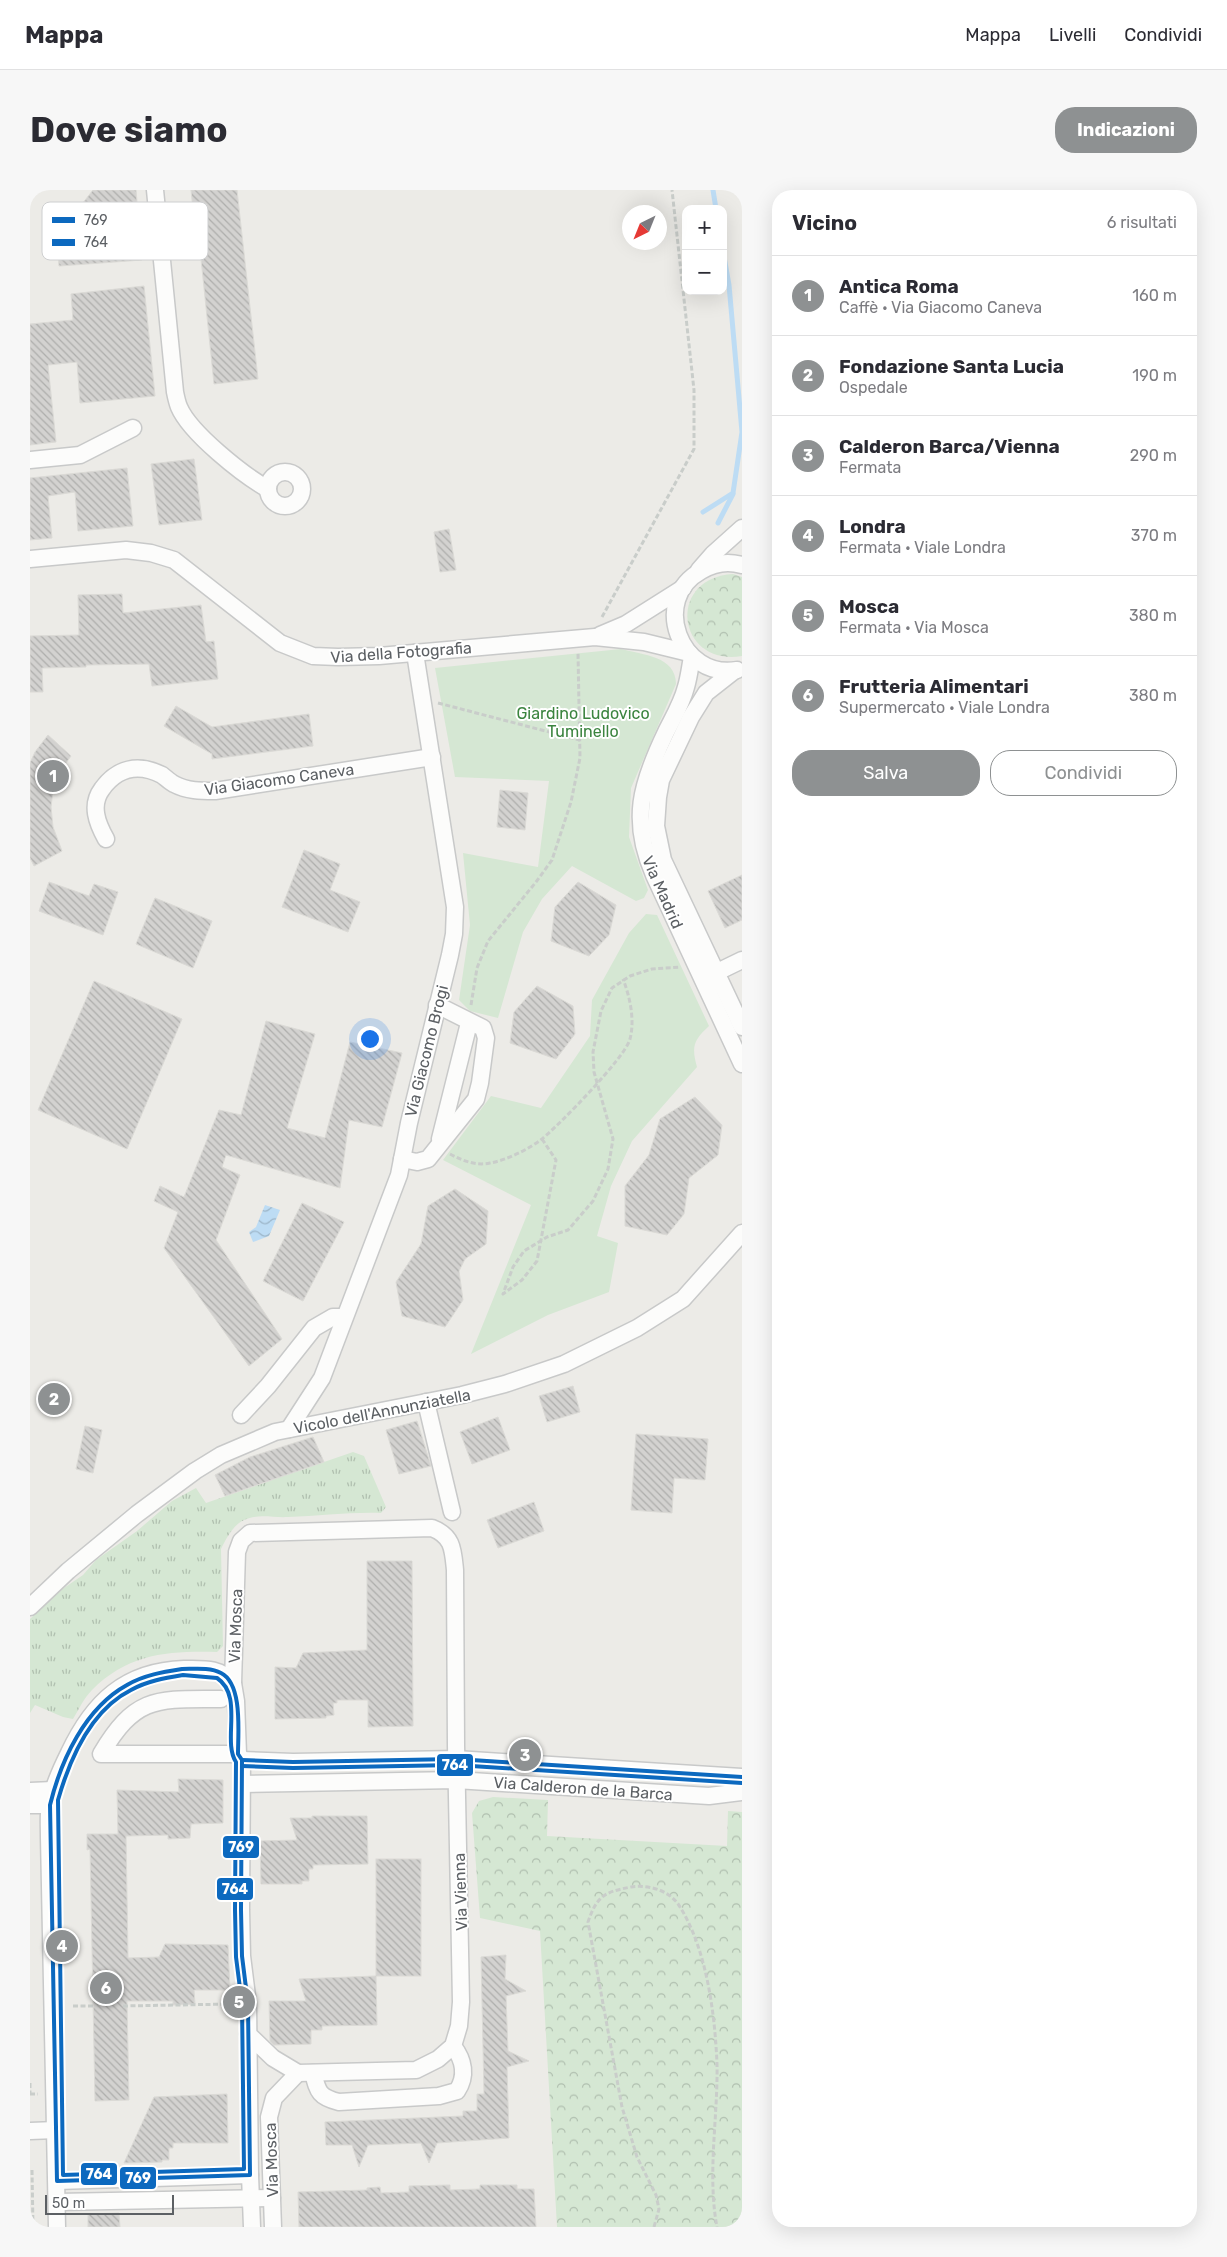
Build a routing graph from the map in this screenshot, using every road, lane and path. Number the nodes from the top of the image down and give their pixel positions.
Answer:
1 (672, 190) edge
2 (162, 260) edge
3 (133, 428) dead end
4 (30, 460) edge
5 (268, 489) dead end
6 (742, 528) edge
7 (30, 559) edge
8 (742, 565) edge
9 (696, 574) junction
10 (683, 588) junction
11 (597, 630) junction
12 (574, 645) junction
13 (415, 652) junction
14 (691, 655) junction
15 (738, 670) edge
16 (422, 699) junction
17 (580, 740) junction
18 (432, 757) junction
19 (106, 839) dead end
20 (742, 960) edge
21 (705, 972) junction
22 (623, 979) junction
23 (437, 1005) junction
24 (734, 1022) edge
25 (469, 1023) junction
26 (742, 1064) edge
27 (597, 1083) junction
28 (542, 1139) junction
29 (439, 1144) junction
30 (402, 1159) junction
31 (742, 1233) edge
32 (543, 1240) junction
33 (344, 1318) junction
34 (426, 1402) junction
35 (241, 1415) dead end
36 (289, 1429) junction
37 (452, 1512) dead end
38 (425, 1527) joint
39 (30, 1607) edge
40 (233, 1683) junction
41 (221, 1699) dead end
42 (240, 1757) junction
43 (456, 1759) junction
44 (742, 1777) edge
45 (456, 1780) junction
46 (243, 1784) junction
47 (30, 1791) edge
48 (742, 1792) edge
49 (51, 1798) junction
50 (30, 1805) edge
51 (248, 2004) junction
52 (73, 2006) dead end
53 (93, 2006) dead end
54 (123, 2006) dead end
55 (248, 2034) junction
56 (453, 2046) junction
57 (305, 2073) junction
58 (30, 2083) edge
59 (30, 2094) edge
60 (56, 2130) junction
61 (30, 2131) edge
62 (32, 2170) dead end
63 (250, 2175) junction
64 (57, 2181) junction
65 (250, 2198) junction
66 (272, 2198) junction
67 (57, 2202) junction
68 (33, 2227) edge
69 (57, 2227) edge
70 (252, 2227) edge
71 (272, 2227) edge
72 (654, 2227) edge
73 (717, 2227) edge

1 - 11 path
2 - 5 street
3 - 4 street
6 - 9 street
7 - 13 street, Via della Fotografia
8 - 9 street
9 - 10 street
10 - 11 street, Via della Fotografia
10 - 14 street
11 - 12 street, Via della Fotografia
11 - 14 street, Via della Fotografia
12 - 13 street, Via della Fotografia
12 - 17 path
13 - 16 street, Via Giacomo Brogi
14 - 15 street, Via della Fotografia
14 - 21 street, Via Madrid
15 - 21 street, Via Madrid
16 - 17 path
16 - 18 street, Via Giacomo Brogi
17 - 25 path
18 - 19 street, Via Giacomo Caneva
18 - 23 street, Via Giacomo Brogi
20 - 21 street
21 - 22 path
21 - 24 street, Via Madrid
22 - 27 path
22 - 27 path
23 - 25 street
23 - 30 street, Via Giacomo Brogi
24 - 26 street, Via Madrid
25 - 29 street
25 - 29 street
27 - 28 path
27 - 32 path
28 - 29 path
28 - 32 path
29 - 30 street
30 - 33 street, Via Giacomo Brogi
31 - 34 street, Vicolo dell'Annunziatella
32 - 32 path
33 - 35 street
33 - 36 street, Via Giacomo Brogi
34 - 36 street, Vicolo dell'Annunziatella
34 - 37 street
36 - 39 street, Vicolo dell'Annunziatella
38 - 40 street, Via Mosca
38 - 43 street, Via Vienna
40 - 42 street, Via Mosca
40 - 49 street
41 - 42 street, Via Calderon de la Barca
42 - 43 street, Via Calderon de la Barca
42 - 46 street, Via Mosca
43 - 44 street, Via Calderon de la Barca
43 - 45 street, Via Vienna
45 - 46 street, Via Calderon de la Barca
45 - 48 street, Via Calderon de la Barca
45 - 56 street, Via Vienna
46 - 51 street, Via Mosca
47 - 49 street
49 - 50 street
49 - 60 street
51 - 54 path
51 - 55 street, Via Mosca
52 - 53 path
55 - 57 street
55 - 63 street, Via Mosca
56 - 57 street
56 - 57 street
57 - 66 street, Via Mosca
58 - 59 path
60 - 61 street
60 - 64 street
62 - 68 path
63 - 64 street
63 - 65 street, Via Mosca
64 - 67 street
65 - 66 street
65 - 67 street
65 - 70 street, Via Mosca
66 - 71 street, Via Mosca
67 - 69 street
72 - 73 path

